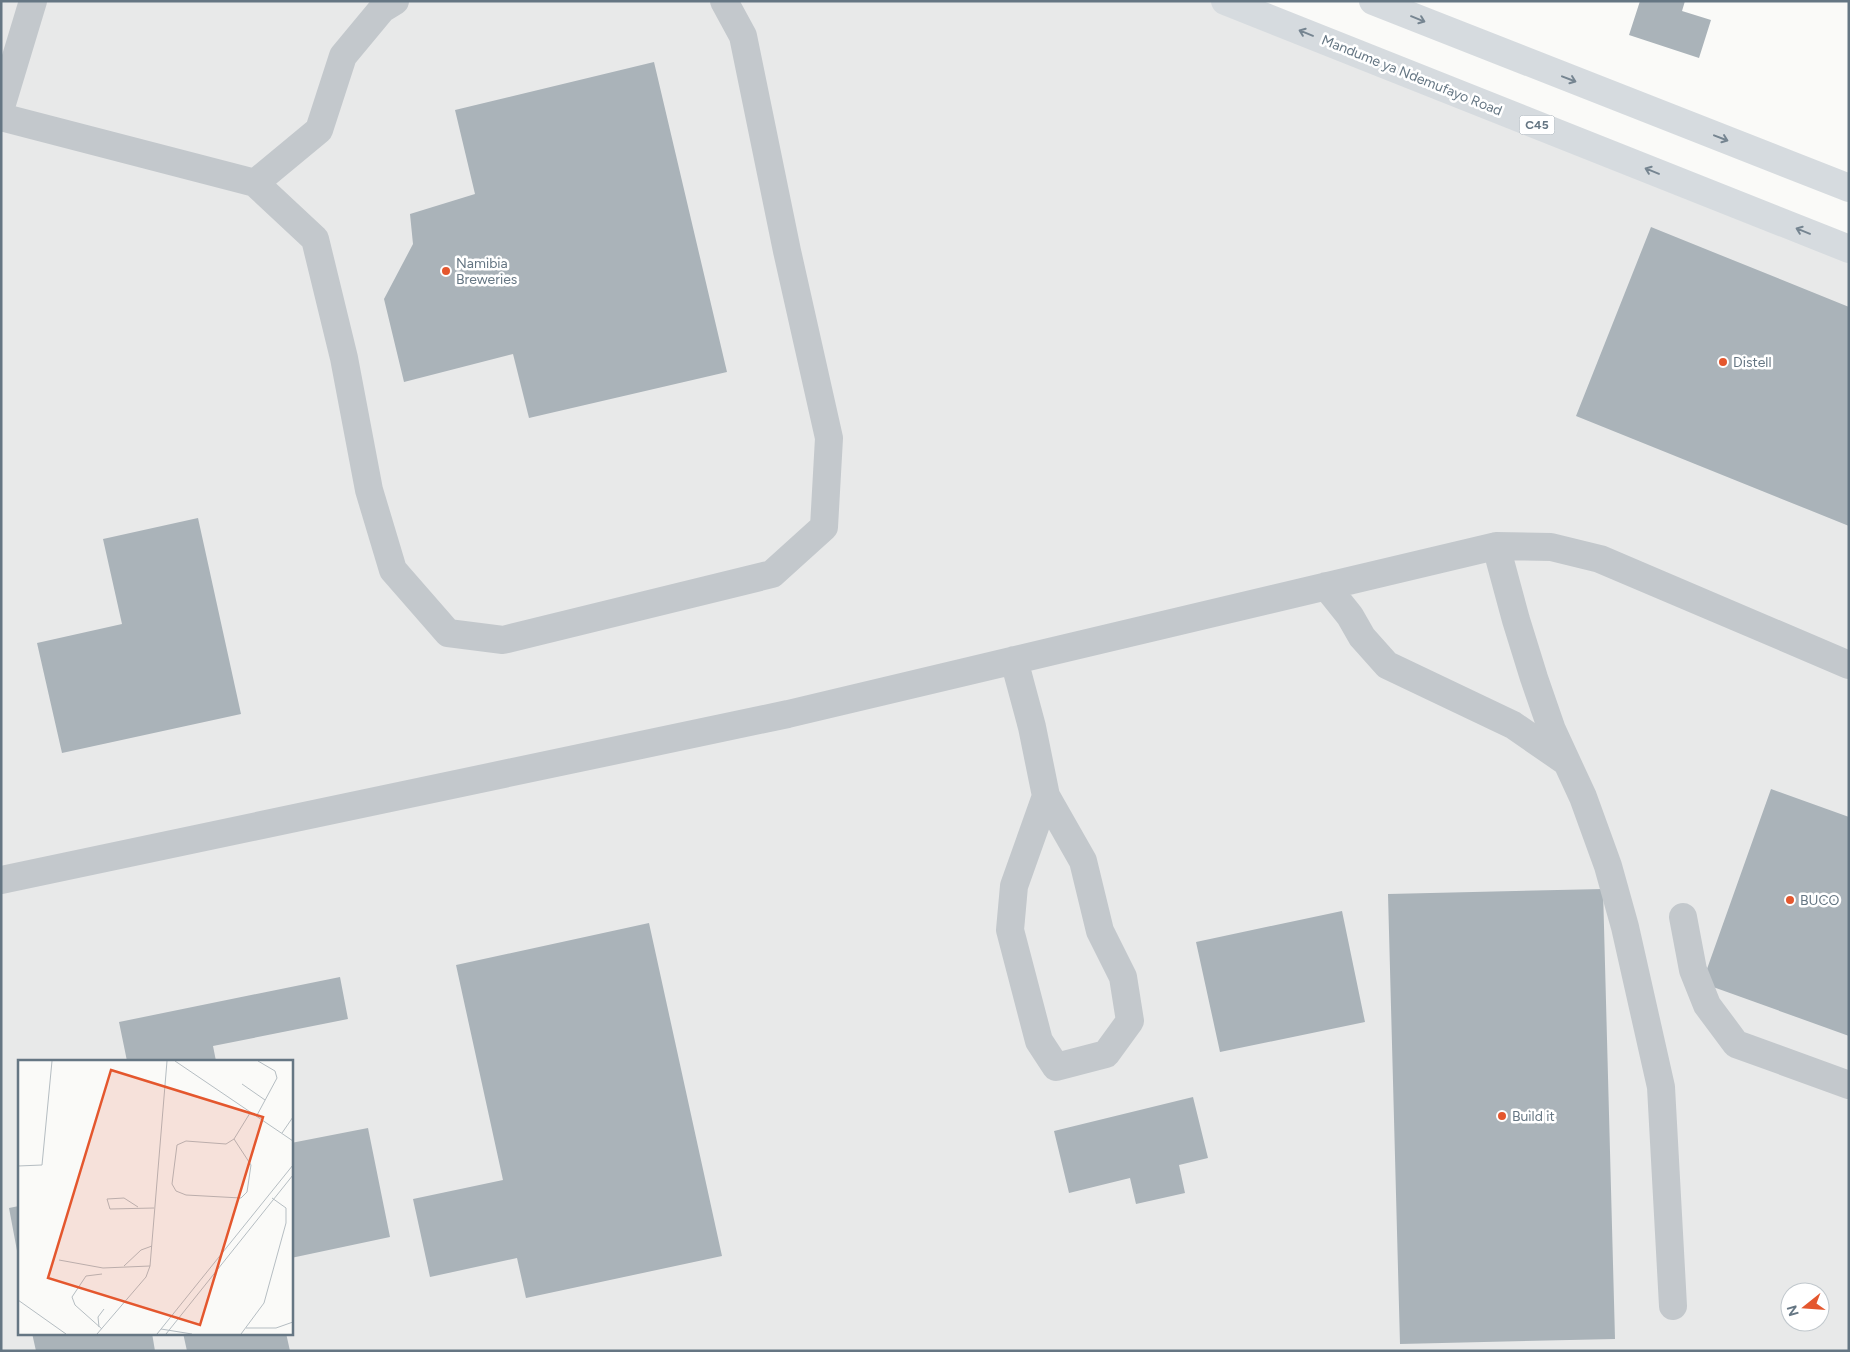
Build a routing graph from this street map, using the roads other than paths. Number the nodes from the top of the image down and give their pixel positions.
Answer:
1 (33, 1) edge
2 (395, 1) edge
3 (724, 1) edge
4 (1226, 1) edge
5 (1373, 1) edge
6 (9, 56) edge
7 (1, 106) edge
8 (1, 117) edge
9 (255, 183) junction
10 (1849, 188) edge
11 (1849, 249) edge
12 (1496, 546) junction
13 (1326, 586) junction
14 (1014, 660) junction
15 (1849, 665) edge
16 (1567, 762) junction
17 (1046, 796) junction
18 (1, 880) edge
19 (1683, 917) dead end
20 (1849, 1085) edge
21 (1673, 1306) dead end

1 - 6 street
2 - 9 street
3 - 9 street
11 -> 4 main road, Mandume ya Ndemufayo Road / C45
5 -> 10 main road
6 - 7 street
8 - 9 street
12 - 13 street
12 - 15 street
12 - 16 street
13 - 14 street
13 - 16 street
14 - 17 street
14 - 18 street
16 - 21 street
17 - 17 street
19 - 20 street

